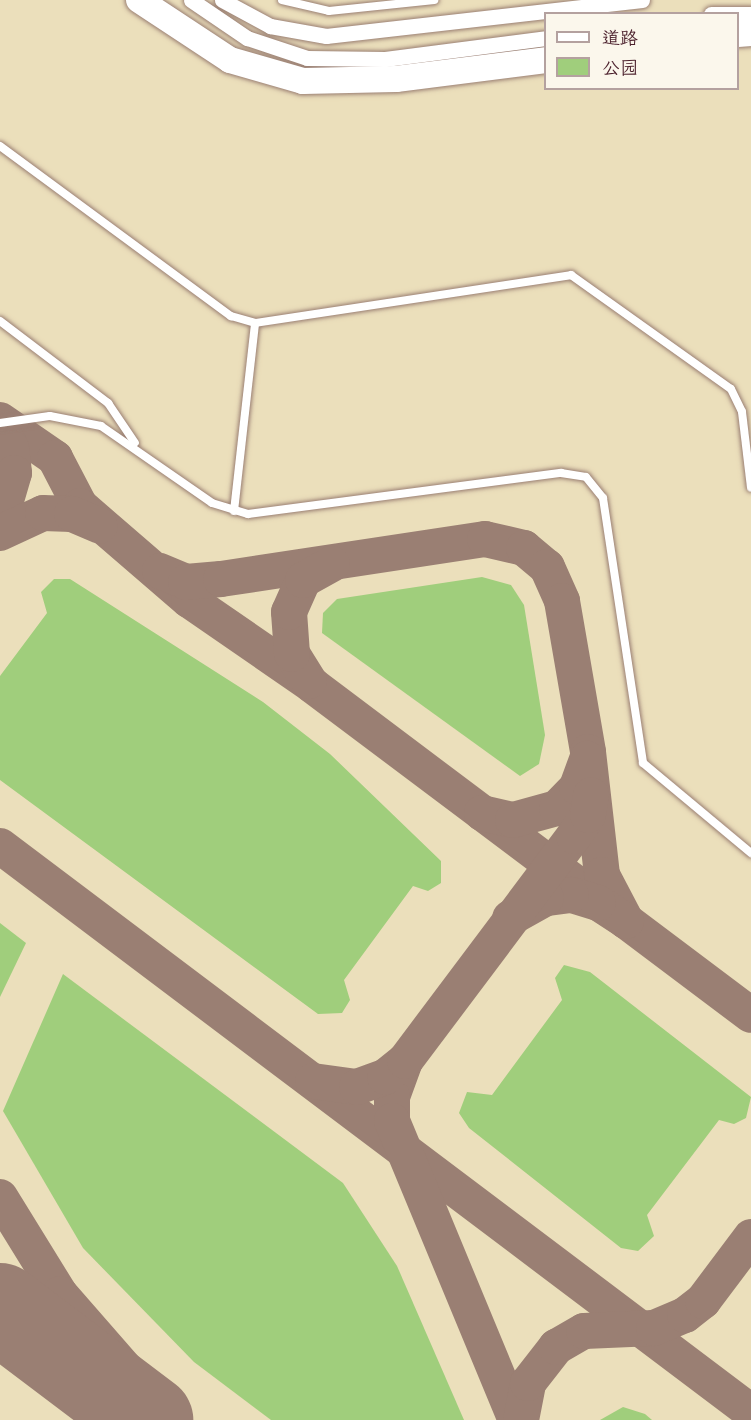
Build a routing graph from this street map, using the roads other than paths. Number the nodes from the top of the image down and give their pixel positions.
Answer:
1 (139, 0) edge
2 (162, 0) edge
3 (191, 0) edge
4 (222, 0) edge
5 (282, 0) edge
6 (434, 0) edge
7 (642, 0) edge
8 (544, 38) edge
9 (544, 49) edge
10 (544, 60) edge
11 (0, 146) edge
12 (0, 321) edge
13 (255, 324) junction
14 (0, 423) edge
15 (138, 447) junction
16 (751, 487) edge
17 (234, 511) junction
18 (751, 853) edge

1 - 10 highway
2 - 9 street
3 - 8 street
4 - 7 street
5 - 6 lane
11 - 13 lane
12 - 15 lane
13 - 16 lane
13 - 17 lane
14 - 15 lane
15 - 17 lane
17 - 18 lane

